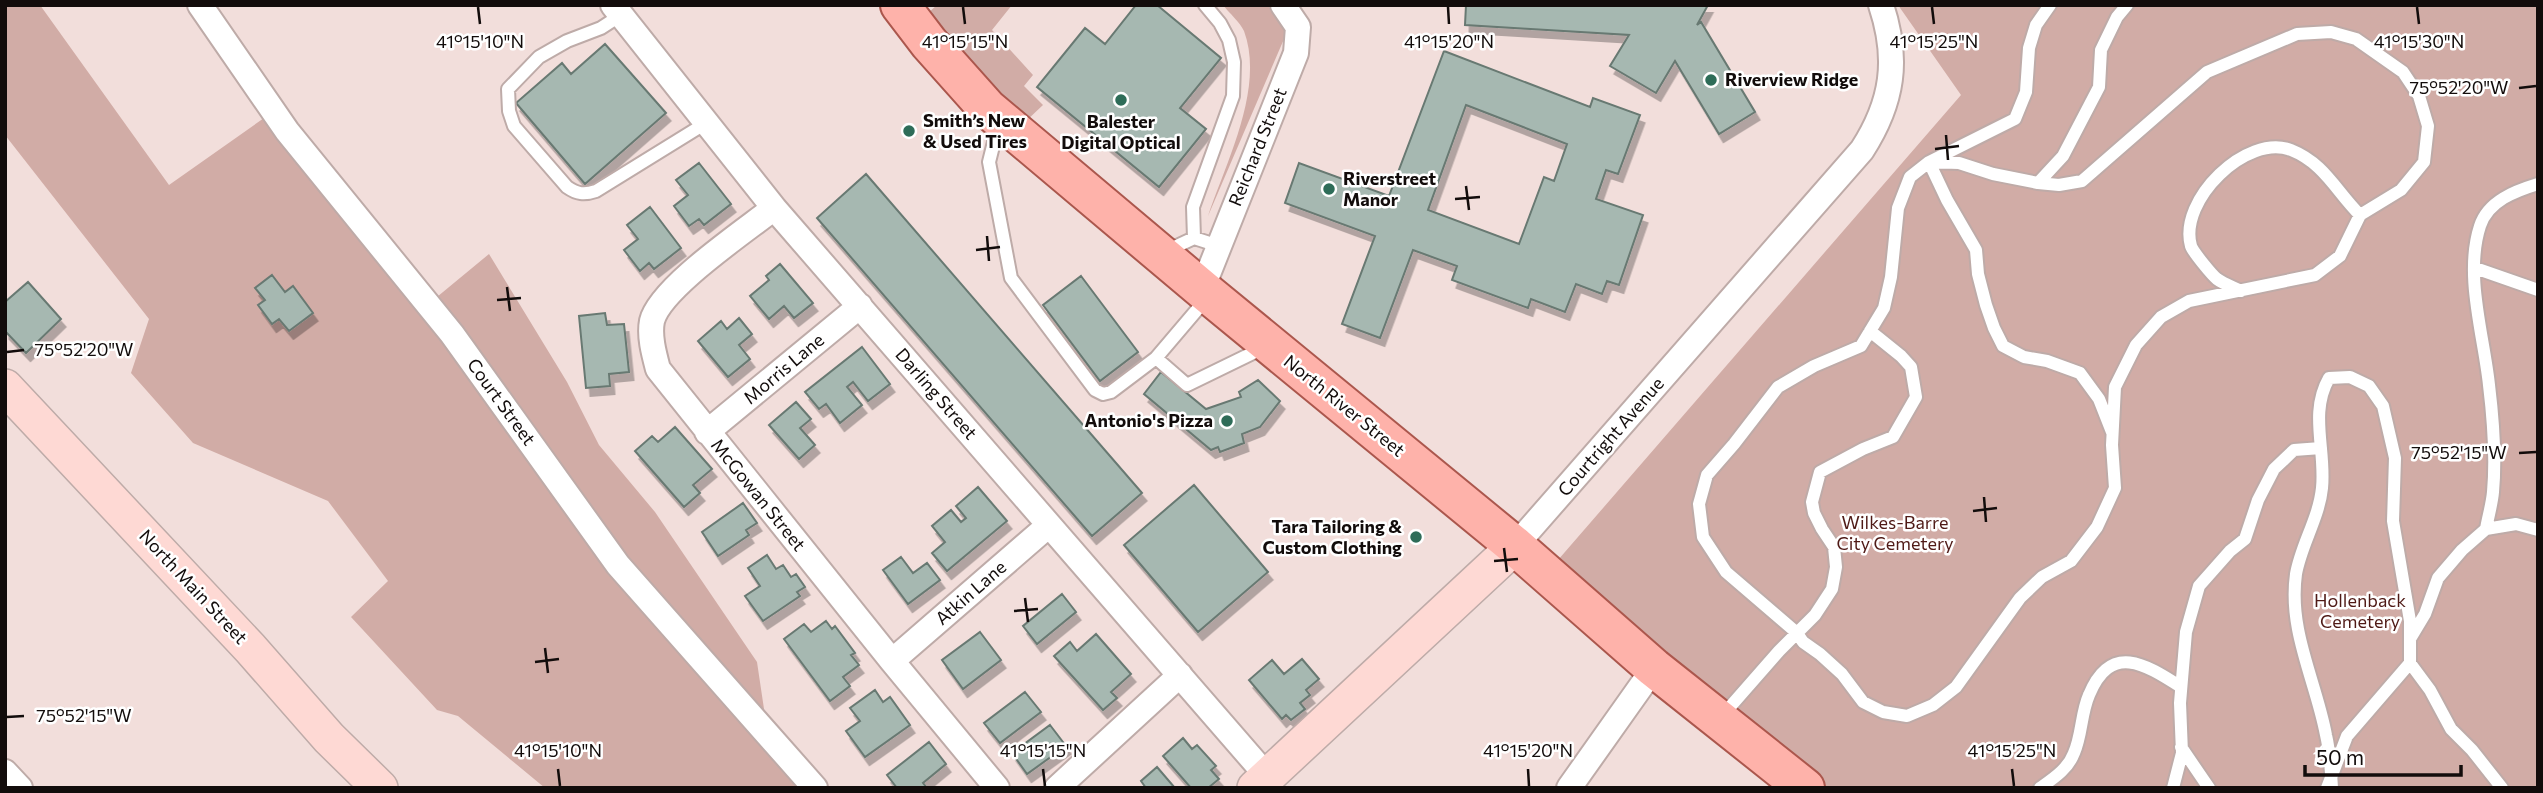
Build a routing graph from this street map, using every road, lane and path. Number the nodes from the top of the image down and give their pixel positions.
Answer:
1 (200, 5) edge
2 (900, 5) edge
3 (1205, 5) edge
4 (1283, 5) edge
5 (1881, 5) edge
6 (2050, 5) edge
7 (2127, 5) edge
8 (617, 10) edge
9 (999, 118) junction
10 (706, 123) junction
11 (1929, 162) junction
12 (2038, 183) junction
13 (2538, 184) edge
14 (774, 208) junction
15 (2360, 215) junction
16 (1219, 246) junction
17 (1181, 250) junction
18 (2475, 268) junction
19 (2538, 290) edge
20 (2241, 291) junction
21 (1205, 292) junction
22 (860, 306) junction
23 (1870, 331) junction
24 (1270, 345) junction
25 (1156, 358) junction
26 (5, 387) edge
27 (707, 432) junction
28 (2112, 432) junction
29 (2321, 448) junction
30 (1049, 525) junction
31 (2486, 529) junction
32 (2538, 530) edge
33 (1515, 546) junction
34 (1797, 633) junction
35 (2410, 640) junction
36 (892, 661) junction
37 (2410, 663) junction
38 (1654, 668) junction
39 (1180, 675) junction
40 (2181, 687) junction
41 (1719, 719) junction
42 (2181, 747) junction
43 (5, 772) edge
44 (1261, 782) edge
45 (2330, 784) edge
46 (1801, 786) edge
47 (20, 788) edge
48 (380, 788) edge
49 (815, 788) edge
50 (997, 788) edge
51 (1056, 788) edge
52 (1569, 788) edge
53 (2040, 788) edge
54 (2173, 788) edge
55 (2208, 788) edge
56 (2502, 788) edge

1 - 49 street, Court Street
2 - 9 main road, North River Street
3 - 17 lane
4 - 16 street, Reichard Street
5 - 33 street, Courtright Avenue
6 - 11 lane
7 - 12 lane
8 - 10 street, Darling Street
8 - 10 lane
9 - 17 main road, North River Street
9 - 25 lane
10 - 14 street, Darling Street
11 - 12 lane
11 - 23 lane
11 - 28 lane
12 - 15 lane
13 - 18 lane
14 - 22 street, Darling Street
14 - 27 street, McGowan Street
15 - 20 lane
15 - 20 lane
16 - 17 lane
16 - 21 street, Reichard Street
17 - 21 main road, North River Street
18 - 19 lane
18 - 31 lane
20 - 28 lane
21 - 24 main road, North River Street
21 - 25 lane
22 - 27 street, Morris Lane
22 - 30 street, Darling Street
23 - 34 lane
23 - 34 lane
24 - 25 lane
24 - 33 main road, North River Street
26 - 48 main road, North Main Street
27 - 36 street, McGowan Street
28 - 34 lane
29 - 35 lane
29 - 40 lane
29 - 45 lane
30 - 36 street, Atkin Lane
30 - 39 street, Darling Street
31 - 32 lane
31 - 35 lane
33 - 38 main road, North River Street
33 - 44 main road, Courtright Avenue
34 - 41 lane
35 - 37 lane
36 - 50 street, McGowan Street
37 - 45 lane
37 - 56 lane
38 - 41 main road, North River Street
38 - 52 street
39 - 44 street, Darling Street
39 - 51 street
40 - 42 lane
40 - 53 lane
41 - 46 main road, North River Street
42 - 54 lane
42 - 55 lane
43 - 47 street

